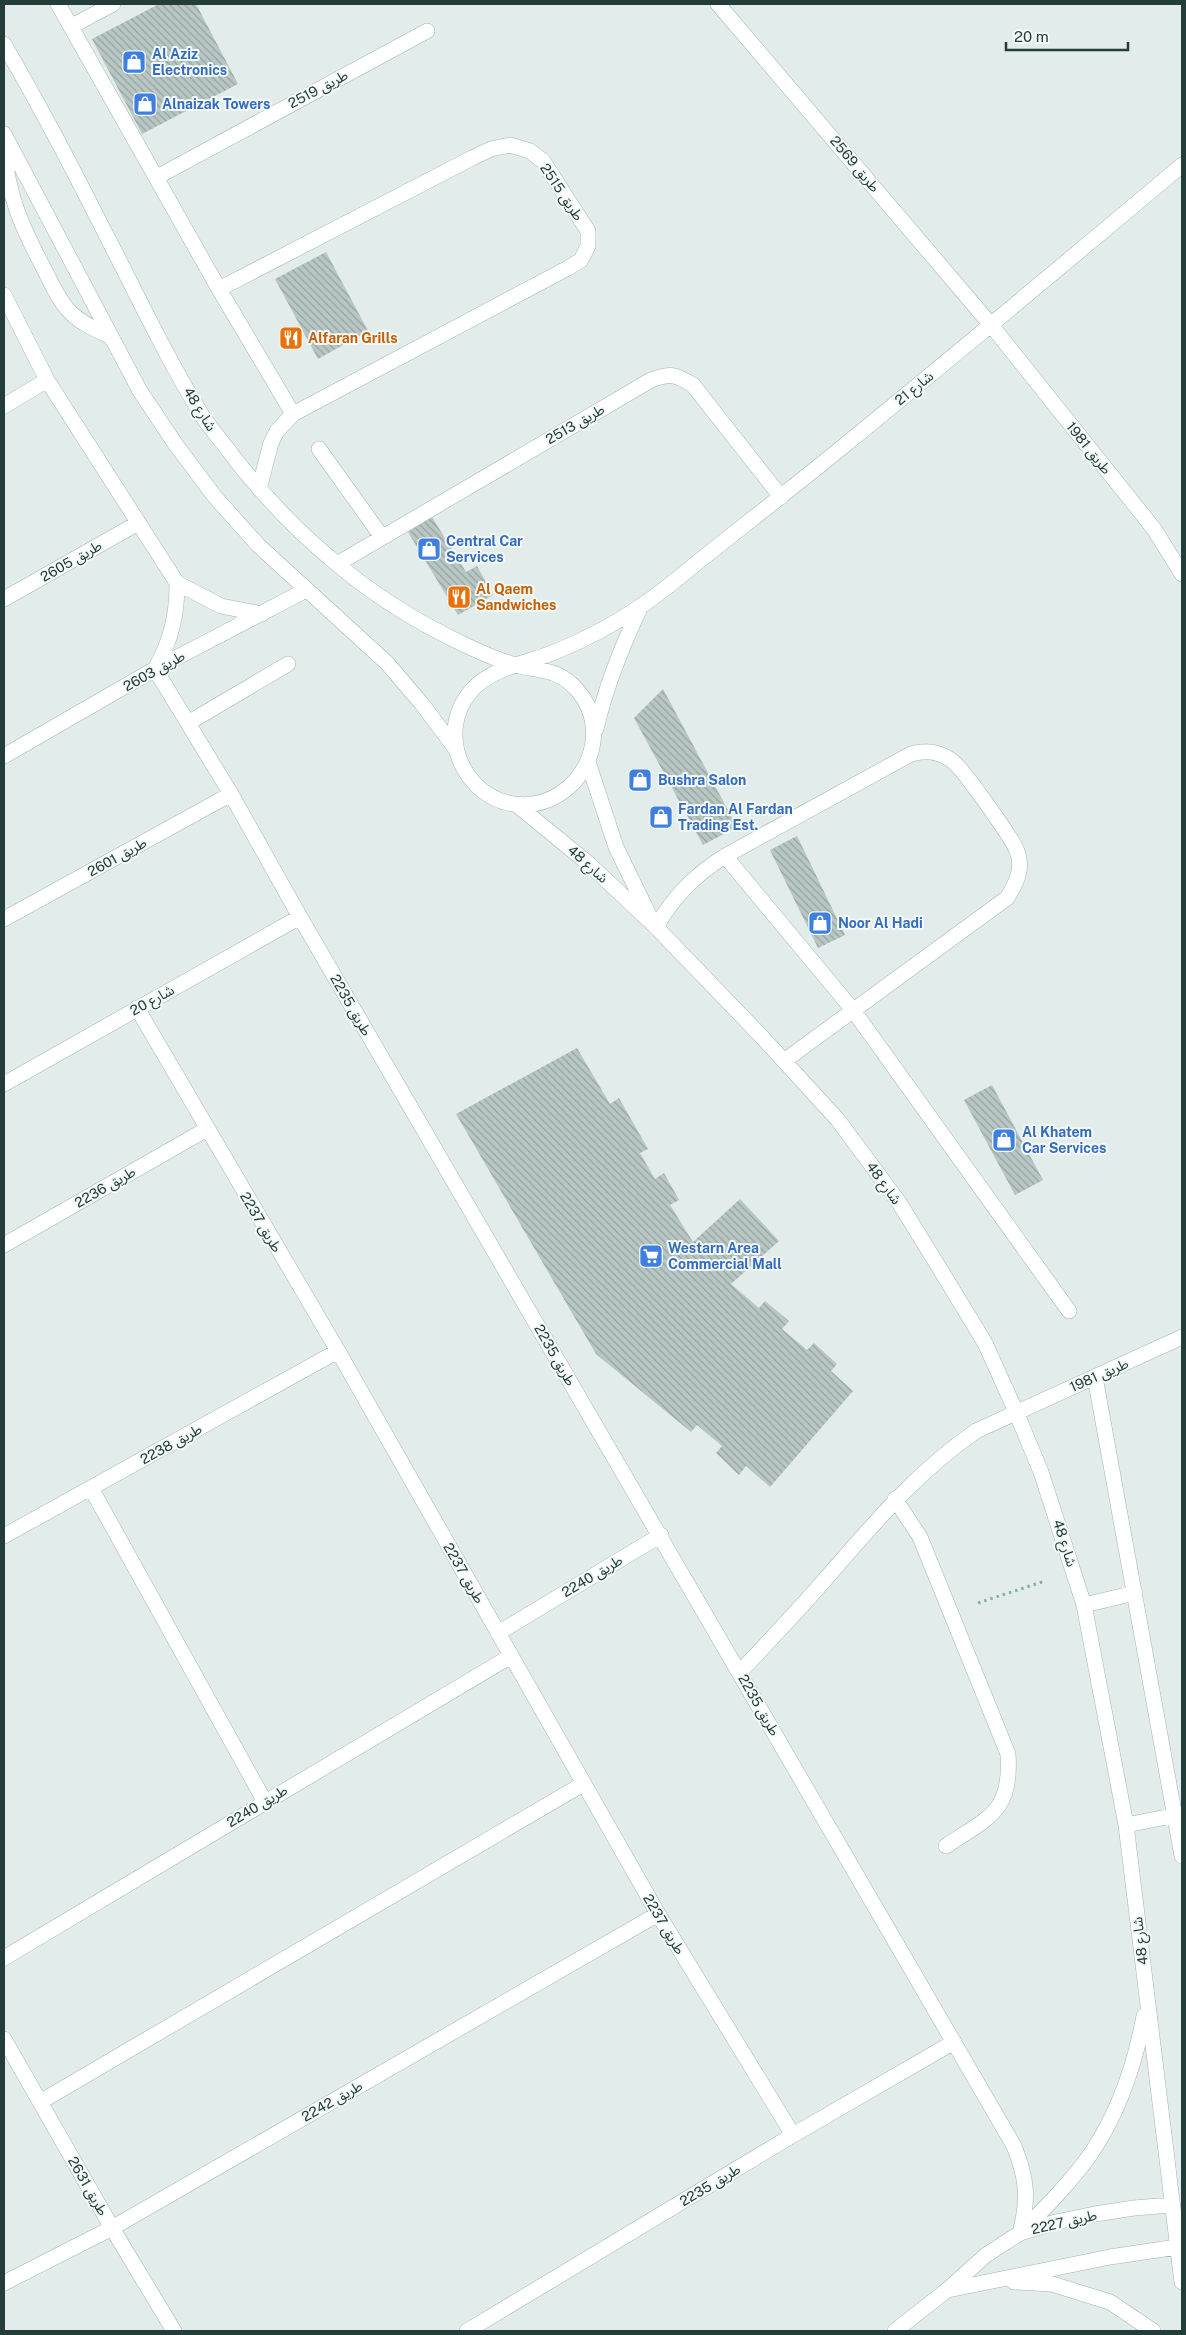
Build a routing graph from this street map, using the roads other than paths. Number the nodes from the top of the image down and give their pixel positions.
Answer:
1 (58, 4) edge
2 (112, 4) edge
3 (718, 4) edge
4 (72, 26) junction
5 (427, 31) dead end
6 (4, 44) edge
7 (4, 134) edge
8 (4, 150) edge
9 (1182, 165) edge
10 (157, 176) junction
11 (219, 289) junction
12 (4, 295) edge
13 (991, 325) junction
14 (110, 337) junction
15 (47, 380) junction
16 (4, 406) edge
17 (293, 414) junction
18 (319, 449) dead end
19 (259, 489) junction
20 (781, 497) junction
21 (138, 523) junction
22 (382, 537) junction
23 (337, 564) junction
24 (1182, 574) edge
25 (177, 583) junction
26 (306, 590) junction
27 (4, 600) edge
28 (641, 606) junction
29 (262, 614) junction
30 (288, 664) dead end
31 (516, 666) junction
32 (155, 669) junction
33 (188, 723) junction
34 (594, 735) junction
35 (455, 748) junction
36 (4, 756) edge
37 (588, 762) junction
38 (231, 794) junction
39 (518, 805) junction
40 (725, 856) junction
41 (300, 917) junction
42 (4, 919) edge
43 (656, 927) junction
44 (138, 1008) junction
45 (853, 1010) junction
46 (784, 1060) junction
47 (4, 1084) edge
48 (207, 1129) junction
49 (4, 1245) edge
50 (1069, 1311) dead end
51 (1182, 1337) edge
52 (338, 1351) junction
53 (1095, 1377) junction
54 (1016, 1412) junction
55 (91, 1488) junction
56 (895, 1499) junction
57 (661, 1535) junction
58 (4, 1536) edge
59 (1135, 1592) junction
60 (1084, 1605) junction
61 (498, 1633) junction
62 (511, 1656) junction
63 (740, 1672) junction
64 (583, 1784) junction
65 (265, 1802) junction
66 (1179, 1814) edge
67 (1126, 1825) junction
68 (946, 1846) dead end
69 (1182, 1856) edge
70 (658, 1914) junction
71 (4, 1958) edge
72 (1147, 2001) junction
73 (4, 2039) edge
74 (954, 2042) junction
75 (40, 2102) junction
76 (793, 2135) junction
77 (1176, 2187) edge
78 (1172, 2205) junction
79 (112, 2228) junction
80 (1020, 2233) junction
81 (1177, 2247) junction
82 (1181, 2272) edge
83 (990, 2281) junction
84 (4, 2283) edge
85 (947, 2290) junction
86 (174, 2331) edge
87 (467, 2331) edge
88 (894, 2331) edge
89 (1153, 2331) edge

1 - 4 street
2 - 4 street
3 - 13 street, طريق 2569
4 - 10 street
5 - 10 street, طريق 2519
6 - 19 street, شارع 48
7 - 14 street
8 - 14 street
9 - 13 street, شارع 21
10 - 11 street
11 - 17 street
11 - 17 street, طريق 2515
12 - 15 street
13 - 20 street, شارع 21
13 - 24 street, طريق 1981
14 - 26 street
15 - 16 street
15 - 21 street
17 - 19 street, طريق 2515
18 - 22 street
19 - 23 street, شارع 48
20 - 22 street, طريق 2513
20 - 28 street, شارع 21
21 - 25 street
21 - 27 street, طريق 2605
22 - 23 street, طريق 2513
23 - 31 street, شارع 48
25 - 29 street
25 - 32 street
26 - 29 street, طريق 2603
26 - 35 street
28 - 31 street, شارع 21
28 - 34 street
29 - 32 street, طريق 2603
30 - 33 street
31 - 34 street
31 - 35 street
32 - 33 street, طريق 2235
32 - 36 street, طريق 2603
33 - 38 street, طريق 2235
34 - 37 street
35 - 39 street
37 - 39 street
37 - 43 street, شارع 48
38 - 41 street, طريق 2235
38 - 42 street, طريق 2601
39 - 43 street, شارع 48
40 - 43 street
40 - 45 street
40 - 45 street
41 - 44 street, شارع 20
41 - 57 street, طريق 2235
43 - 46 street, شارع 48
44 - 47 street, شارع 20
44 - 48 street, طريق 2237
45 - 46 street
45 - 50 street
46 - 54 street, شارع 48
48 - 49 street, طريق 2236
48 - 52 street, طريق 2237
51 - 53 street, طريق 1981
52 - 55 street, طريق 2238
52 - 61 street, طريق 2237
53 - 54 street, طريق 1981
53 - 59 street
54 - 56 street, طريق 1981
54 - 60 street, شارع 48
55 - 58 street, طريق 2238
55 - 65 street
56 - 63 street, طريق 1981
56 - 68 street
57 - 61 street, طريق 2240
57 - 63 street, طريق 2235
59 - 60 street
59 - 66 street
60 - 67 street, شارع 48
61 - 62 street, طريق 2237
62 - 64 street, طريق 2237
62 - 65 street, طريق 2240
63 - 74 street, طريق 2235
64 - 70 street, طريق 2237
64 - 75 street
65 - 71 street, طريق 2240
66 - 67 street
66 - 69 street
67 - 72 street, شارع 48
70 - 76 street, طريق 2237
70 - 79 street, طريق 2242
72 - 77 street, شارع 48
72 - 80 street
73 - 75 street, طريق 2631
74 - 76 street, طريق 2235
74 - 80 street, طريق 2235
75 - 79 street, طريق 2631
76 - 87 street, طريق 2235
77 - 78 street, شارع 48
78 - 80 street, طريق 2227
78 - 81 street, شارع 48
79 - 84 street, طريق 2242
79 - 86 street, طريق 2631
80 - 85 street, طريق 2227
81 - 82 street, شارع 48
81 - 83 street, طريق 2227
83 - 85 street, طريق 2227
83 - 89 street
85 - 88 street, طريق 2227

